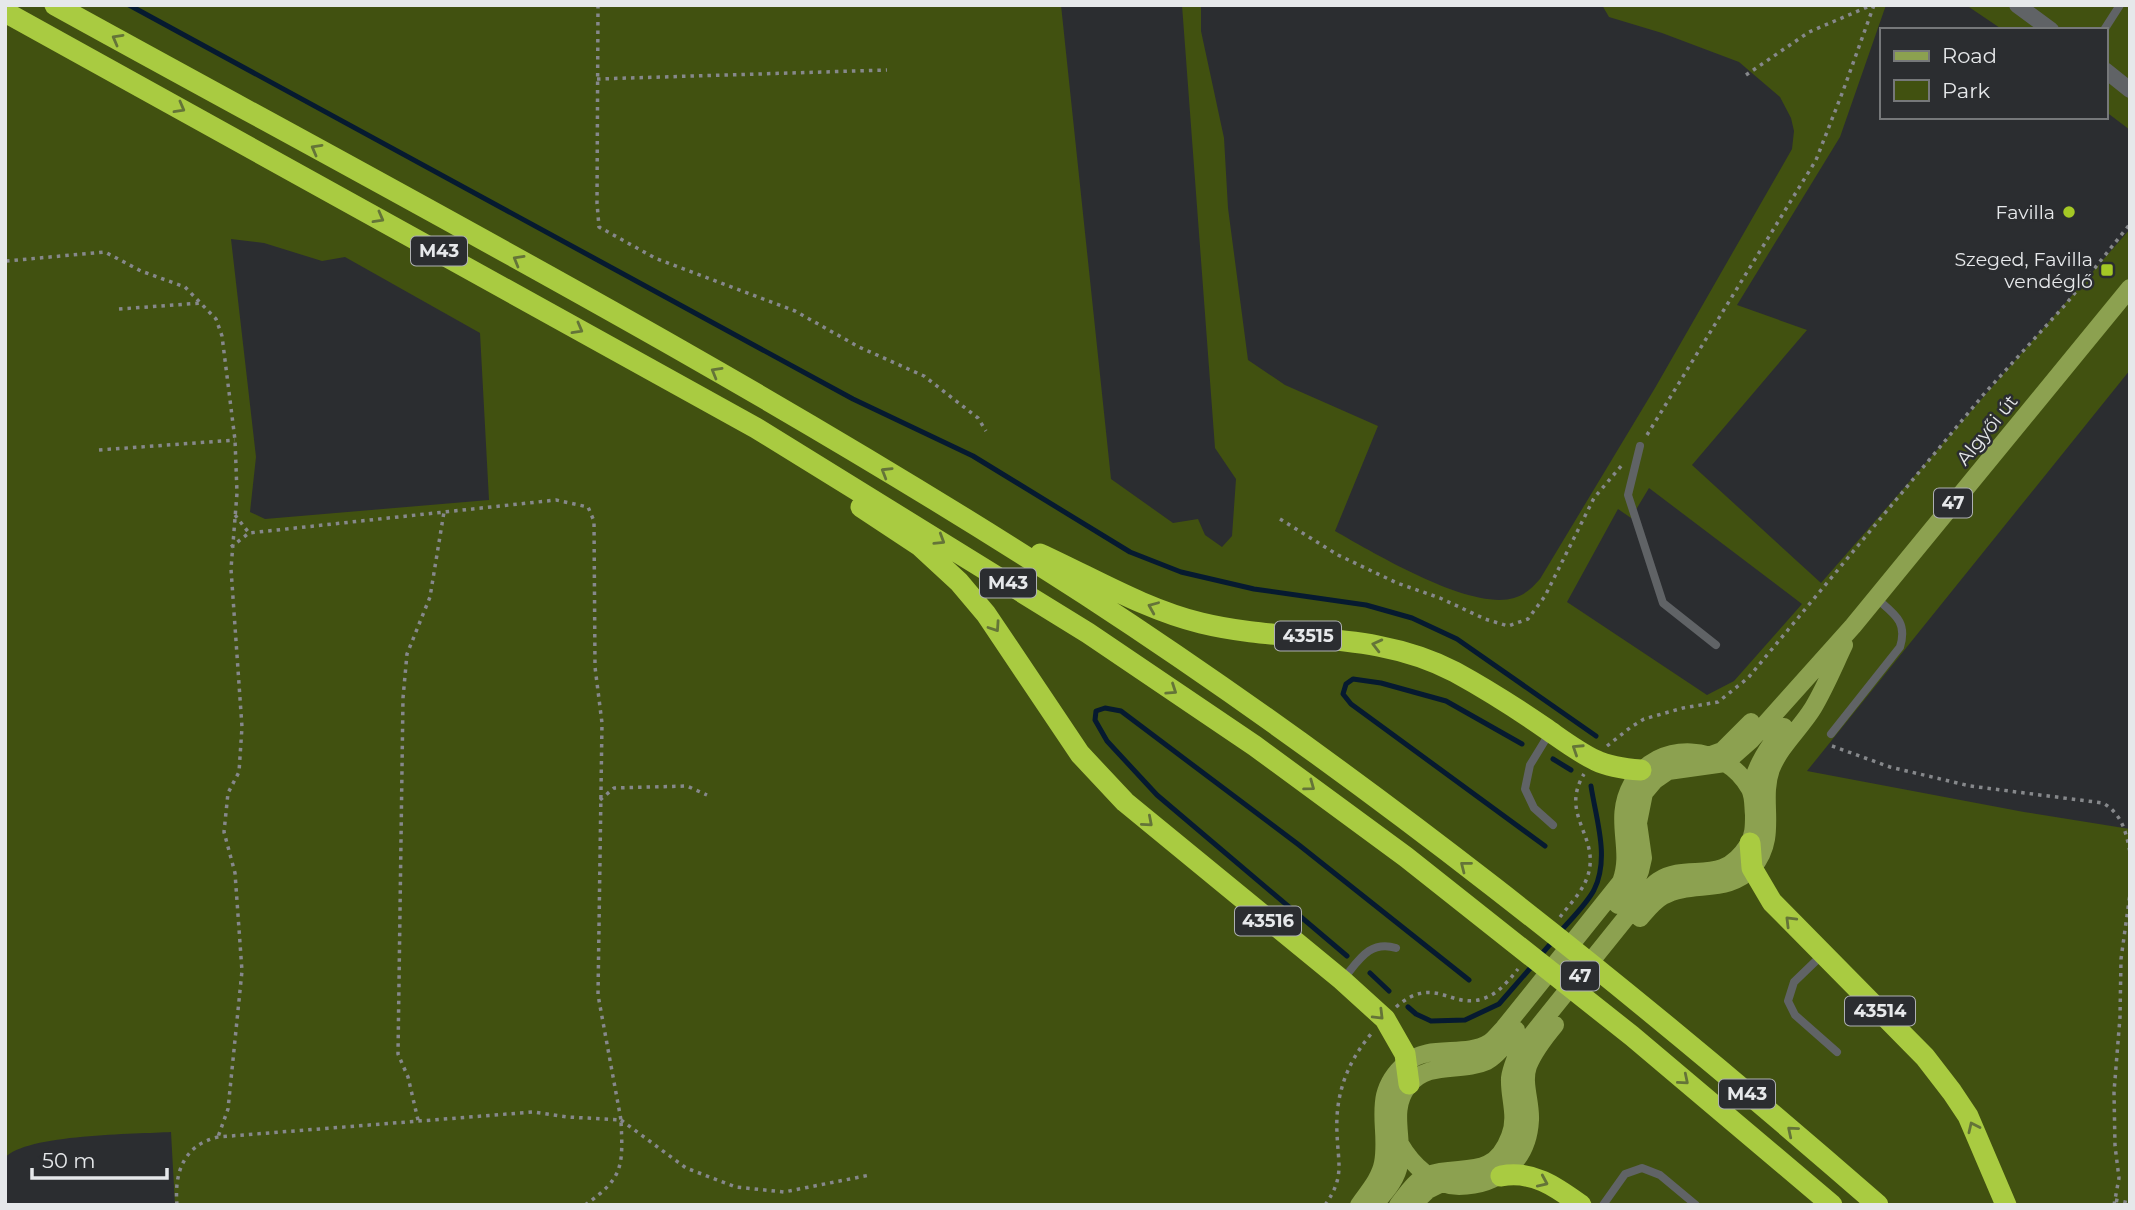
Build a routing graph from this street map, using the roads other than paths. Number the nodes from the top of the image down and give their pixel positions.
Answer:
1 (55, 5) edge
2 (2017, 5) edge
3 (2120, 5) edge
4 (5, 12) edge
5 (2048, 28) edge
6 (2105, 28) edge
7 (2107, 72) edge
8 (2130, 90) edge
9 (2130, 288) edge
10 (756, 428) junction
11 (1640, 446) road end
12 (965, 520) junction
13 (1876, 597) junction
14 (1853, 626) junction
15 (1716, 645) dead end
16 (1551, 732) junction
17 (1831, 734) road end
18 (1718, 759) junction
19 (1641, 770) junction
20 (1750, 789) junction
21 (1553, 825) dead end
22 (1750, 843) junction
23 (1752, 868) junction
24 (1396, 948) dead end
25 (1824, 954) junction
26 (1342, 980) junction
27 (1837, 1052) dead end
28 (1407, 1062) junction
29 (1409, 1084) junction
30 (1392, 1149) junction
31 (1501, 1176) junction
32 (1435, 1179) junction
33 (1359, 1205) edge
34 (1374, 1205) edge
35 (1398, 1205) edge
36 (1412, 1205) edge
37 (1580, 1205) edge
38 (1603, 1205) edge
39 (1696, 1205) edge
40 (1832, 1205) edge
41 (1878, 1205) edge
42 (2006, 1205) edge

12 -> 1 highway, M43
2 - 5 street
3 - 6 lane
4 -> 10 highway, M43
7 - 8 street
9 - 13 main road, Algyői út / 47
10 -> 26 highway, 43516
10 -> 40 highway, M43
11 - 15 lane
16 -> 12 highway, 43515
41 -> 12 highway, M43
13 - 14 main road, Algyői út / 47
13 - 17 lane
14 - 18 main road, 47
14 - 20 main road, 47
14 - 23 main road, 47
19 -> 16 highway, 43515
16 - 21 lane
18 - 19 main road
18 - 20 main road
18 - 29 main road, 47
19 - 28 main road, 47
20 - 22 main road, 47
22 - 23 highway, 43514
22 - 32 main road, 47
25 -> 23 highway, 43514
23 - 31 main road, 47
24 - 26 lane
25 - 27 lane
42 -> 25 highway, 43514
26 -> 28 highway, 43516
28 - 29 highway, 43516
28 - 30 main road
29 - 30 main road
30 - 32 main road
30 - 33 main road
30 - 34 main road
31 - 32 main road
31 -> 37 highway
32 - 35 main road
32 - 36 main road
38 - 39 lane

